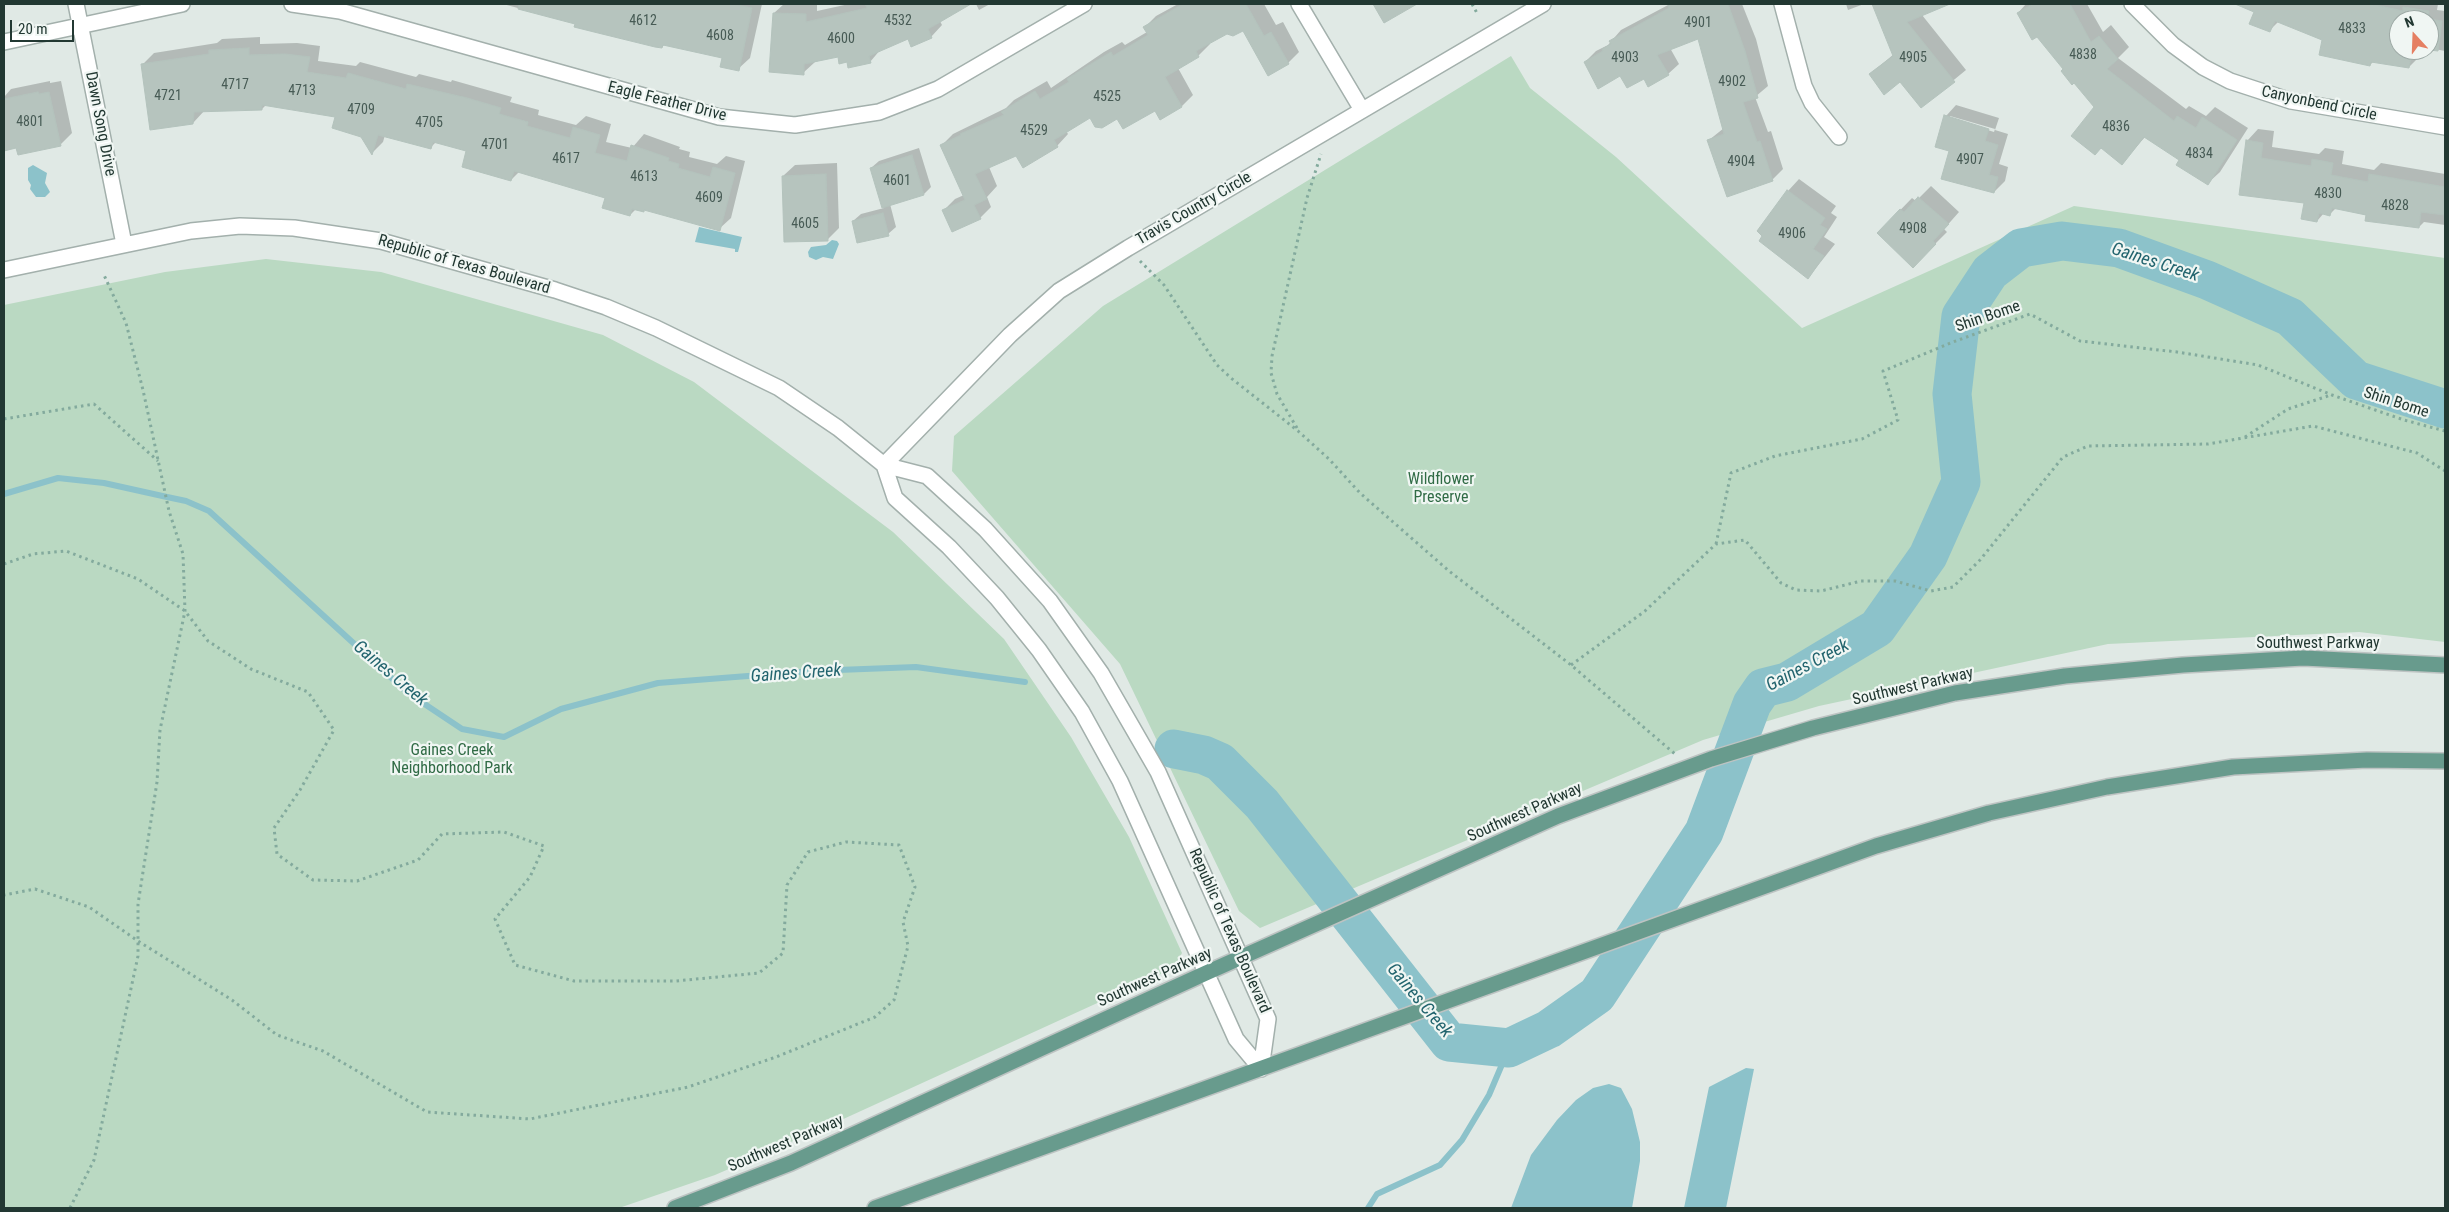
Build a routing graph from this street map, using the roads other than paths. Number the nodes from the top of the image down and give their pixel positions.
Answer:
1 (76, 4) edge
2 (182, 4) edge
3 (292, 4) edge
4 (1084, 4) edge
5 (1299, 4) edge
6 (1543, 4) edge
7 (1782, 4) edge
8 (2132, 4) edge
9 (81, 26) junction
10 (4, 42) edge
11 (1362, 110) junction
12 (2445, 127) edge
13 (1839, 137) dead end
14 (124, 244) junction
15 (4, 270) edge
16 (884, 465) junction
17 (2445, 665) edge
18 (2445, 761) edge
19 (1242, 958) junction
20 (1206, 973) junction
21 (1260, 1069) junction
22 (675, 1208) edge
23 (876, 1208) edge

1 - 9 street, Dawn Song Drive
2 - 9 street
3 - 4 street, Eagle Feather Drive
5 - 11 street
6 - 11 street, Travis Country Circle
7 - 13 street
8 - 12 street, Canyonbend Circle
9 - 10 street
9 - 14 street, Dawn Song Drive
11 - 16 street, Travis Country Circle
14 - 15 street, Republic of Texas Boulevard
14 - 16 street, Republic of Texas Boulevard
16 - 19 street, Republic of Texas Boulevard
16 - 20 street
17 - 19 main road, Southwest Parkway
18 - 21 main road
19 - 20 main road, Southwest Parkway
19 - 21 street, Republic of Texas Boulevard
20 - 21 street
20 - 22 main road, Southwest Parkway
21 - 23 main road

